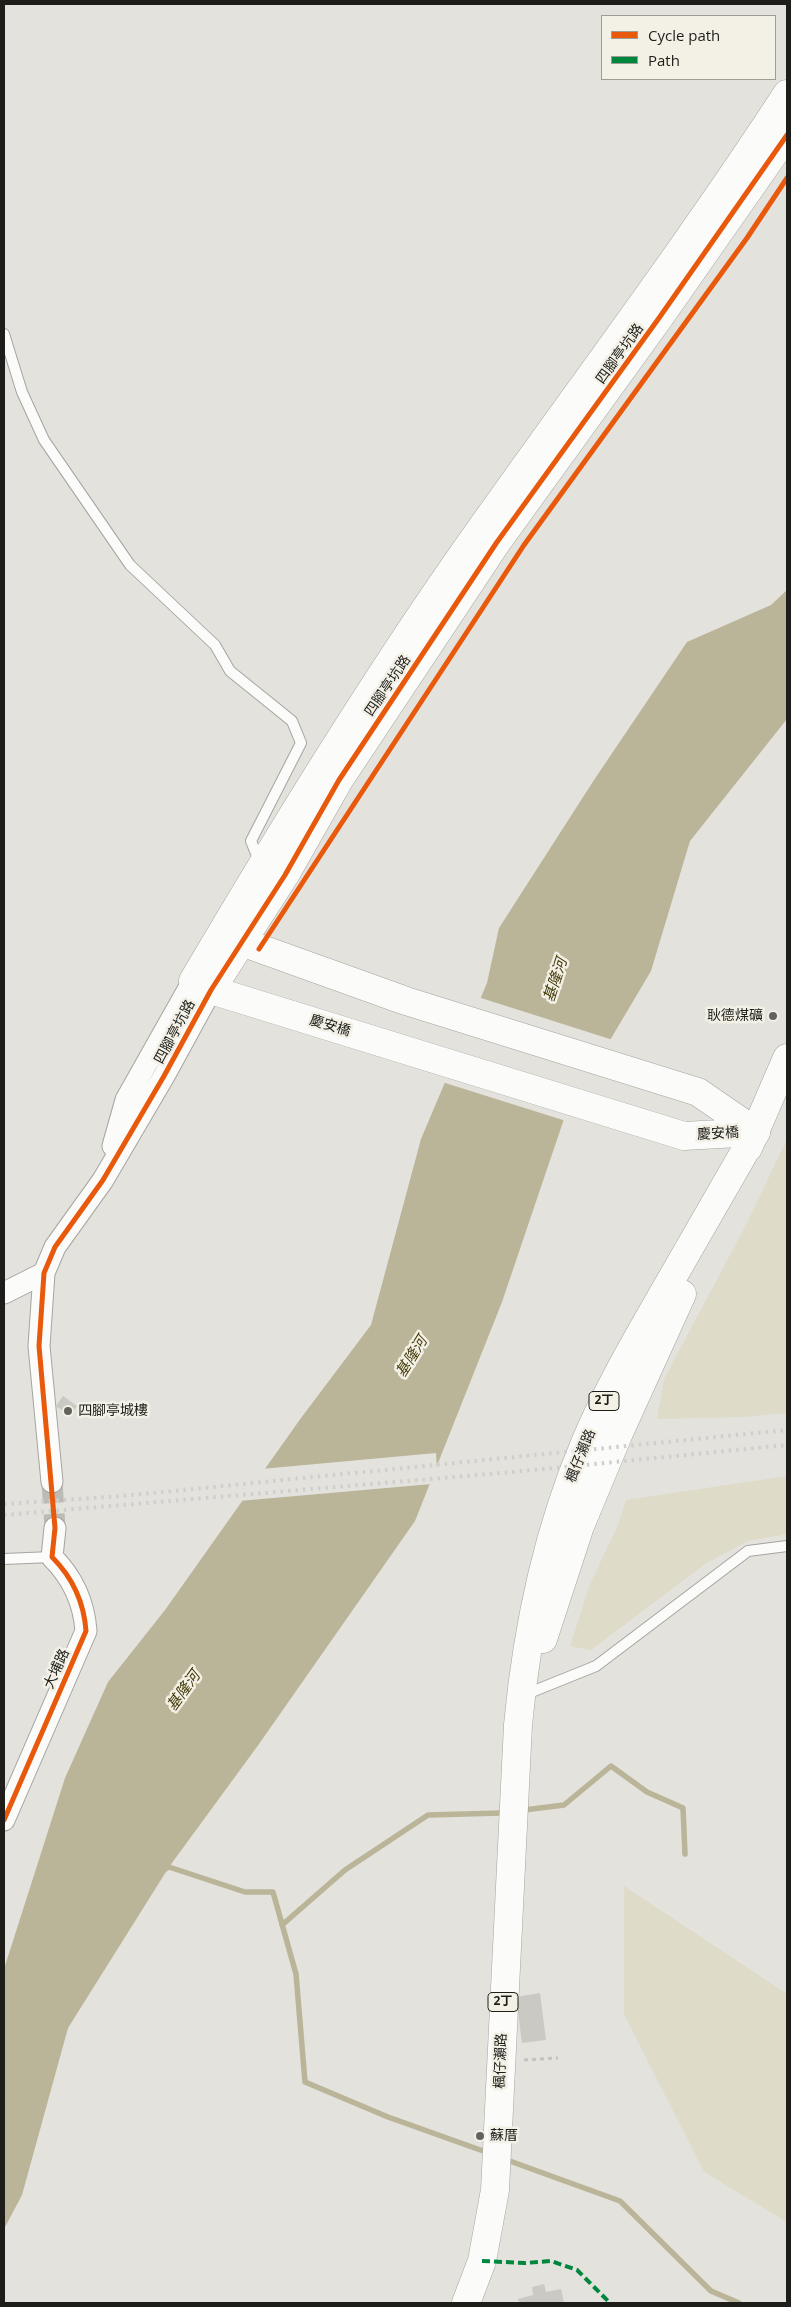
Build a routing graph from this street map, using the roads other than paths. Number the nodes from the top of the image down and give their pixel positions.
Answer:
1 (787, 94) edge
2 (787, 135) edge
3 (4, 334) edge
4 (261, 866) junction
5 (230, 938) junction
6 (202, 986) junction
7 (787, 1058) edge
8 (756, 1132) junction
9 (44, 1273) junction
10 (4, 1293) edge
11 (52, 1482) tunnel mouth
12 (55, 1528) tunnel mouth
13 (787, 1546) edge
14 (52, 1557) junction
15 (4, 1559) edge
16 (521, 1696) junction
17 (4, 1820) edge
18 (466, 2303) edge

1 - 4 street, 四腳亭坑路
2 - 5 street, 四腳亭坑路
3 - 4 lane
4 - 5 street, 四腳亭坑路
5 - 6 street, 四腳亭坑路
5 - 8 street, 慶安橋
6 - 8 street, 慶安橋
6 - 9 street, 四腳亭坑路
7 - 8 street, 楓仔瀨路 / 2丁
8 - 16 street, 楓仔瀨路 / 2丁
9 - 10 street
9 - 11 street
12 - 14 street
13 - 16 lane
14 - 15 lane
14 - 17 street, 大埔路
16 - 18 street, 楓仔瀨路 / 2丁

